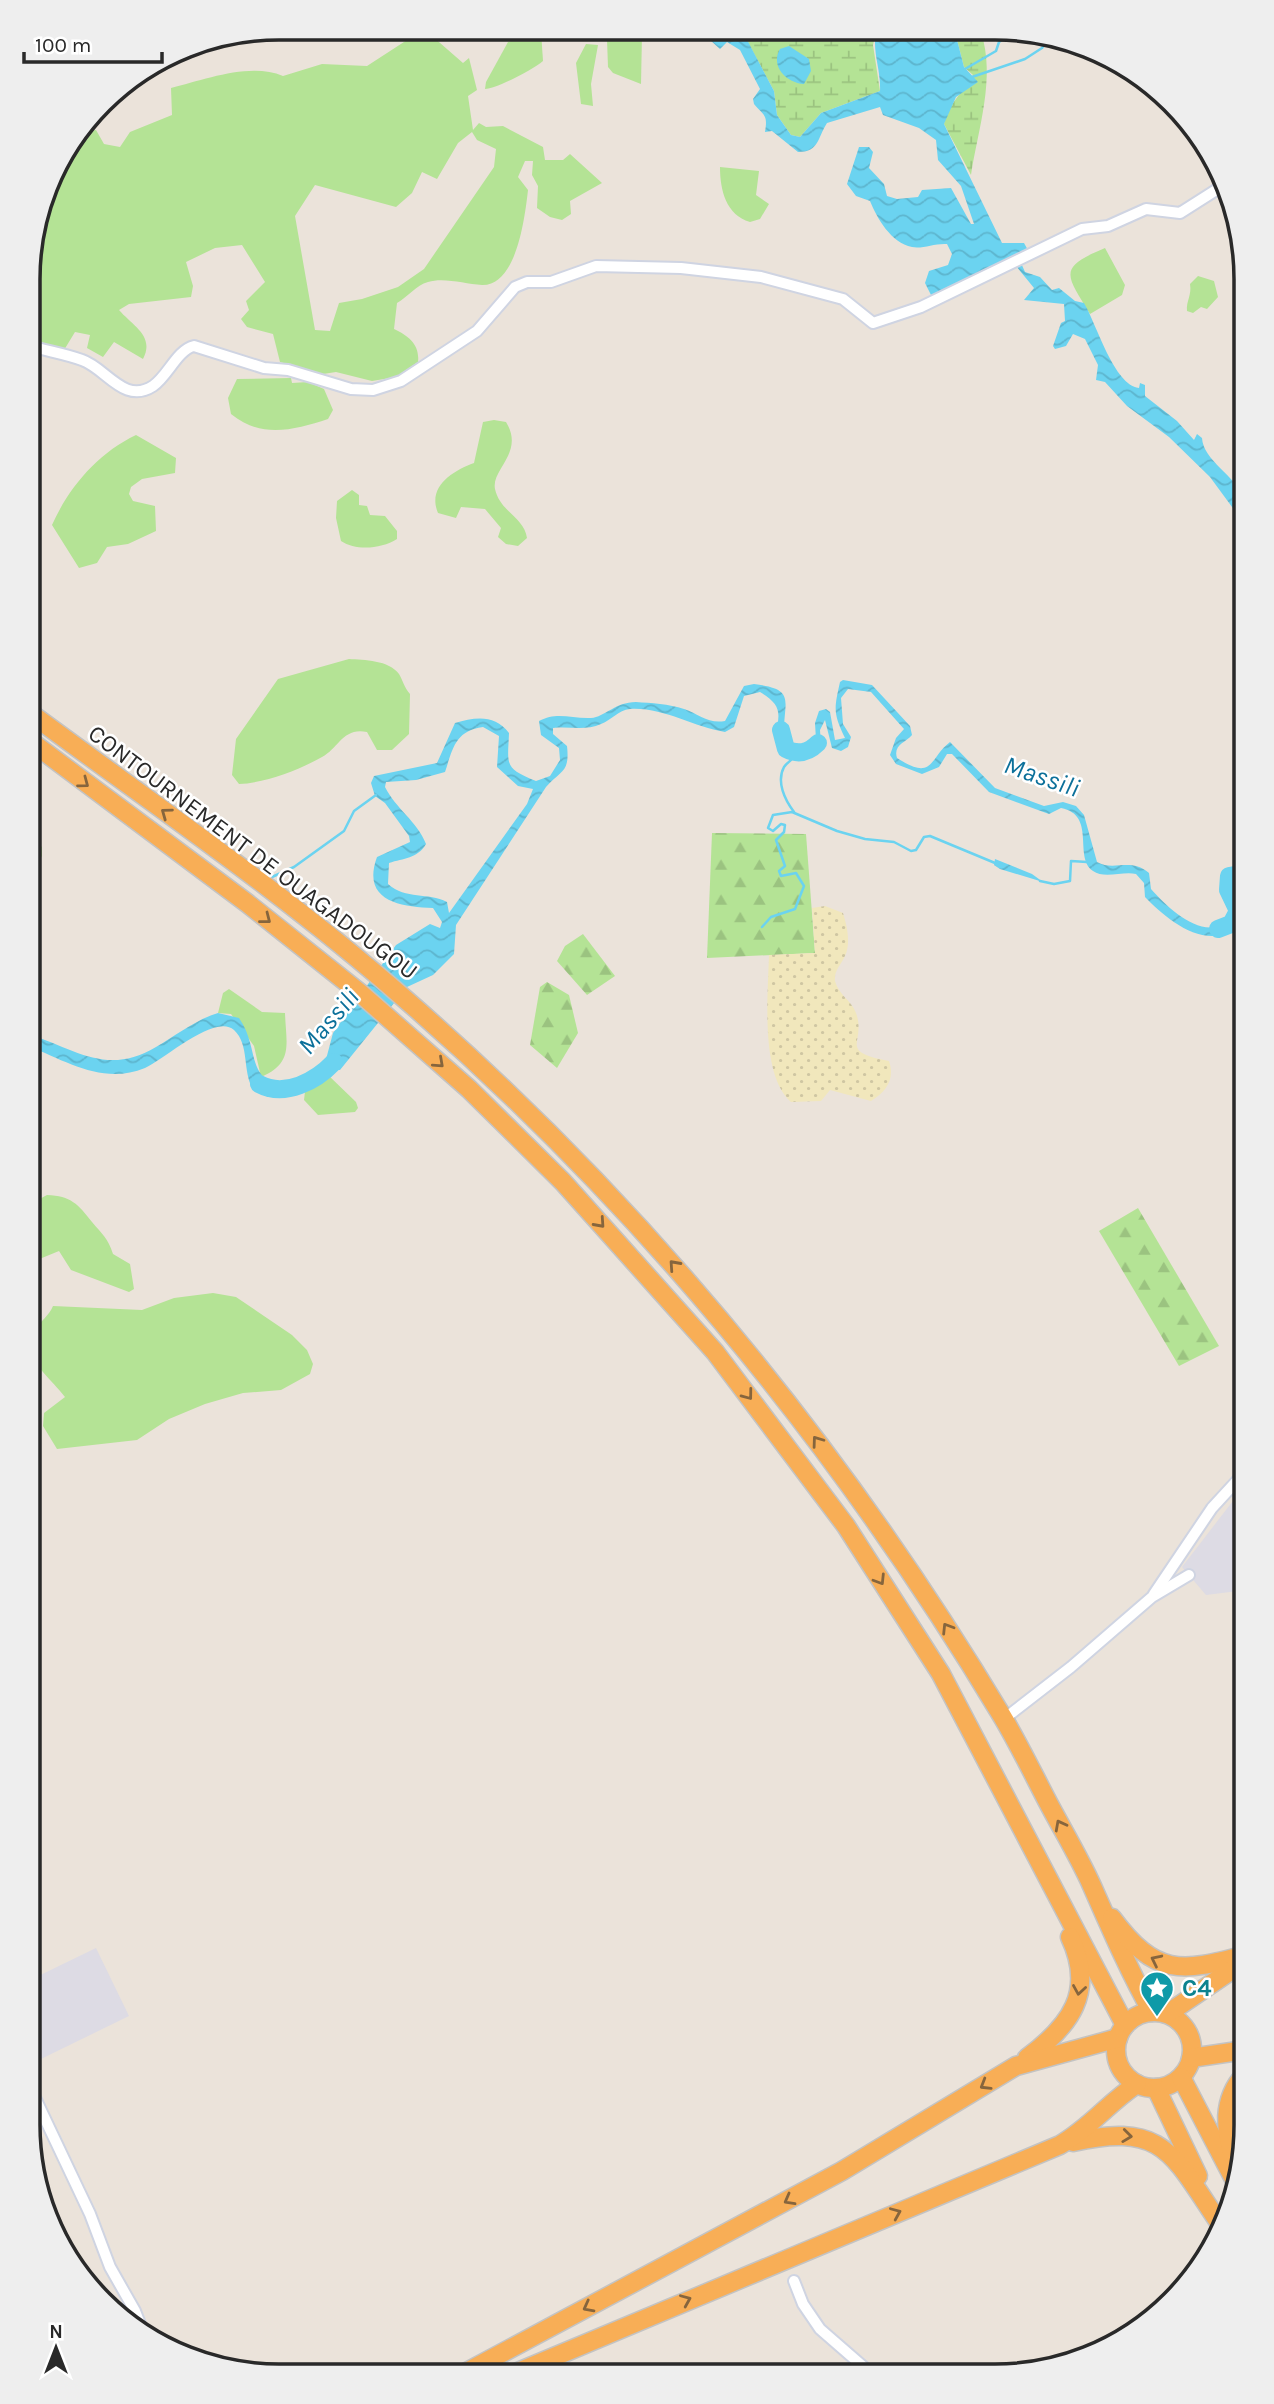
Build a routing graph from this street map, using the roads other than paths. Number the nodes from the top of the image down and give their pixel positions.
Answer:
1 (1216, 190) edge
2 (40, 349) edge
3 (40, 720) edge
4 (40, 748) edge
5 (1233, 1485) edge
6 (1189, 1575) dead end
7 (1152, 1597) junction
8 (1004, 1719) junction
9 (1092, 1886) junction
10 (1059, 1901) junction
11 (1233, 1958) edge
12 (1233, 1968) edge
13 (1159, 2013) junction
14 (1122, 2031) junction
15 (1233, 2052) edge
16 (1191, 2058) junction
17 (1016, 2066) junction
18 (1181, 2077) junction
19 (1137, 2084) junction
20 (1156, 2088) junction
21 (1233, 2093) edge
22 (40, 2108) edge
23 (1060, 2146) junction
24 (1232, 2152) edge
25 (1229, 2170) edge
26 (1216, 2216) edge
27 (1215, 2218) edge
28 (794, 2281) dead end
29 (137, 2317) edge
30 (483, 2364) edge
31 (537, 2364) edge
32 (860, 2364) edge

1 - 2 street
8 -> 3 highway, CONTOURNEMENT DE OUAGADOUGOU
4 -> 10 highway, CONTOURNEMENT DE OUAGADOUGOU
5 - 7 street
6 - 7 street
7 - 8 street
9 -> 8 highway, CONTOURNEMENT DE OUAGADOUGOU
11 -> 9 highway
9 - 13 highway, CONTOURNEMENT DE OUAGADOUGOU
10 - 14 highway, CONTOURNEMENT DE OUAGADOUGOU
10 -> 17 highway
12 - 13 highway
13 - 14 highway
13 - 16 highway
14 - 17 highway
14 - 19 highway
15 - 16 highway
16 - 18 highway
17 -> 30 highway
18 - 20 highway
18 - 25 highway
19 - 20 highway
19 - 23 highway
20 - 26 highway
21 - 24 highway
22 - 29 street
23 -> 27 highway
31 -> 23 highway
28 - 32 street

